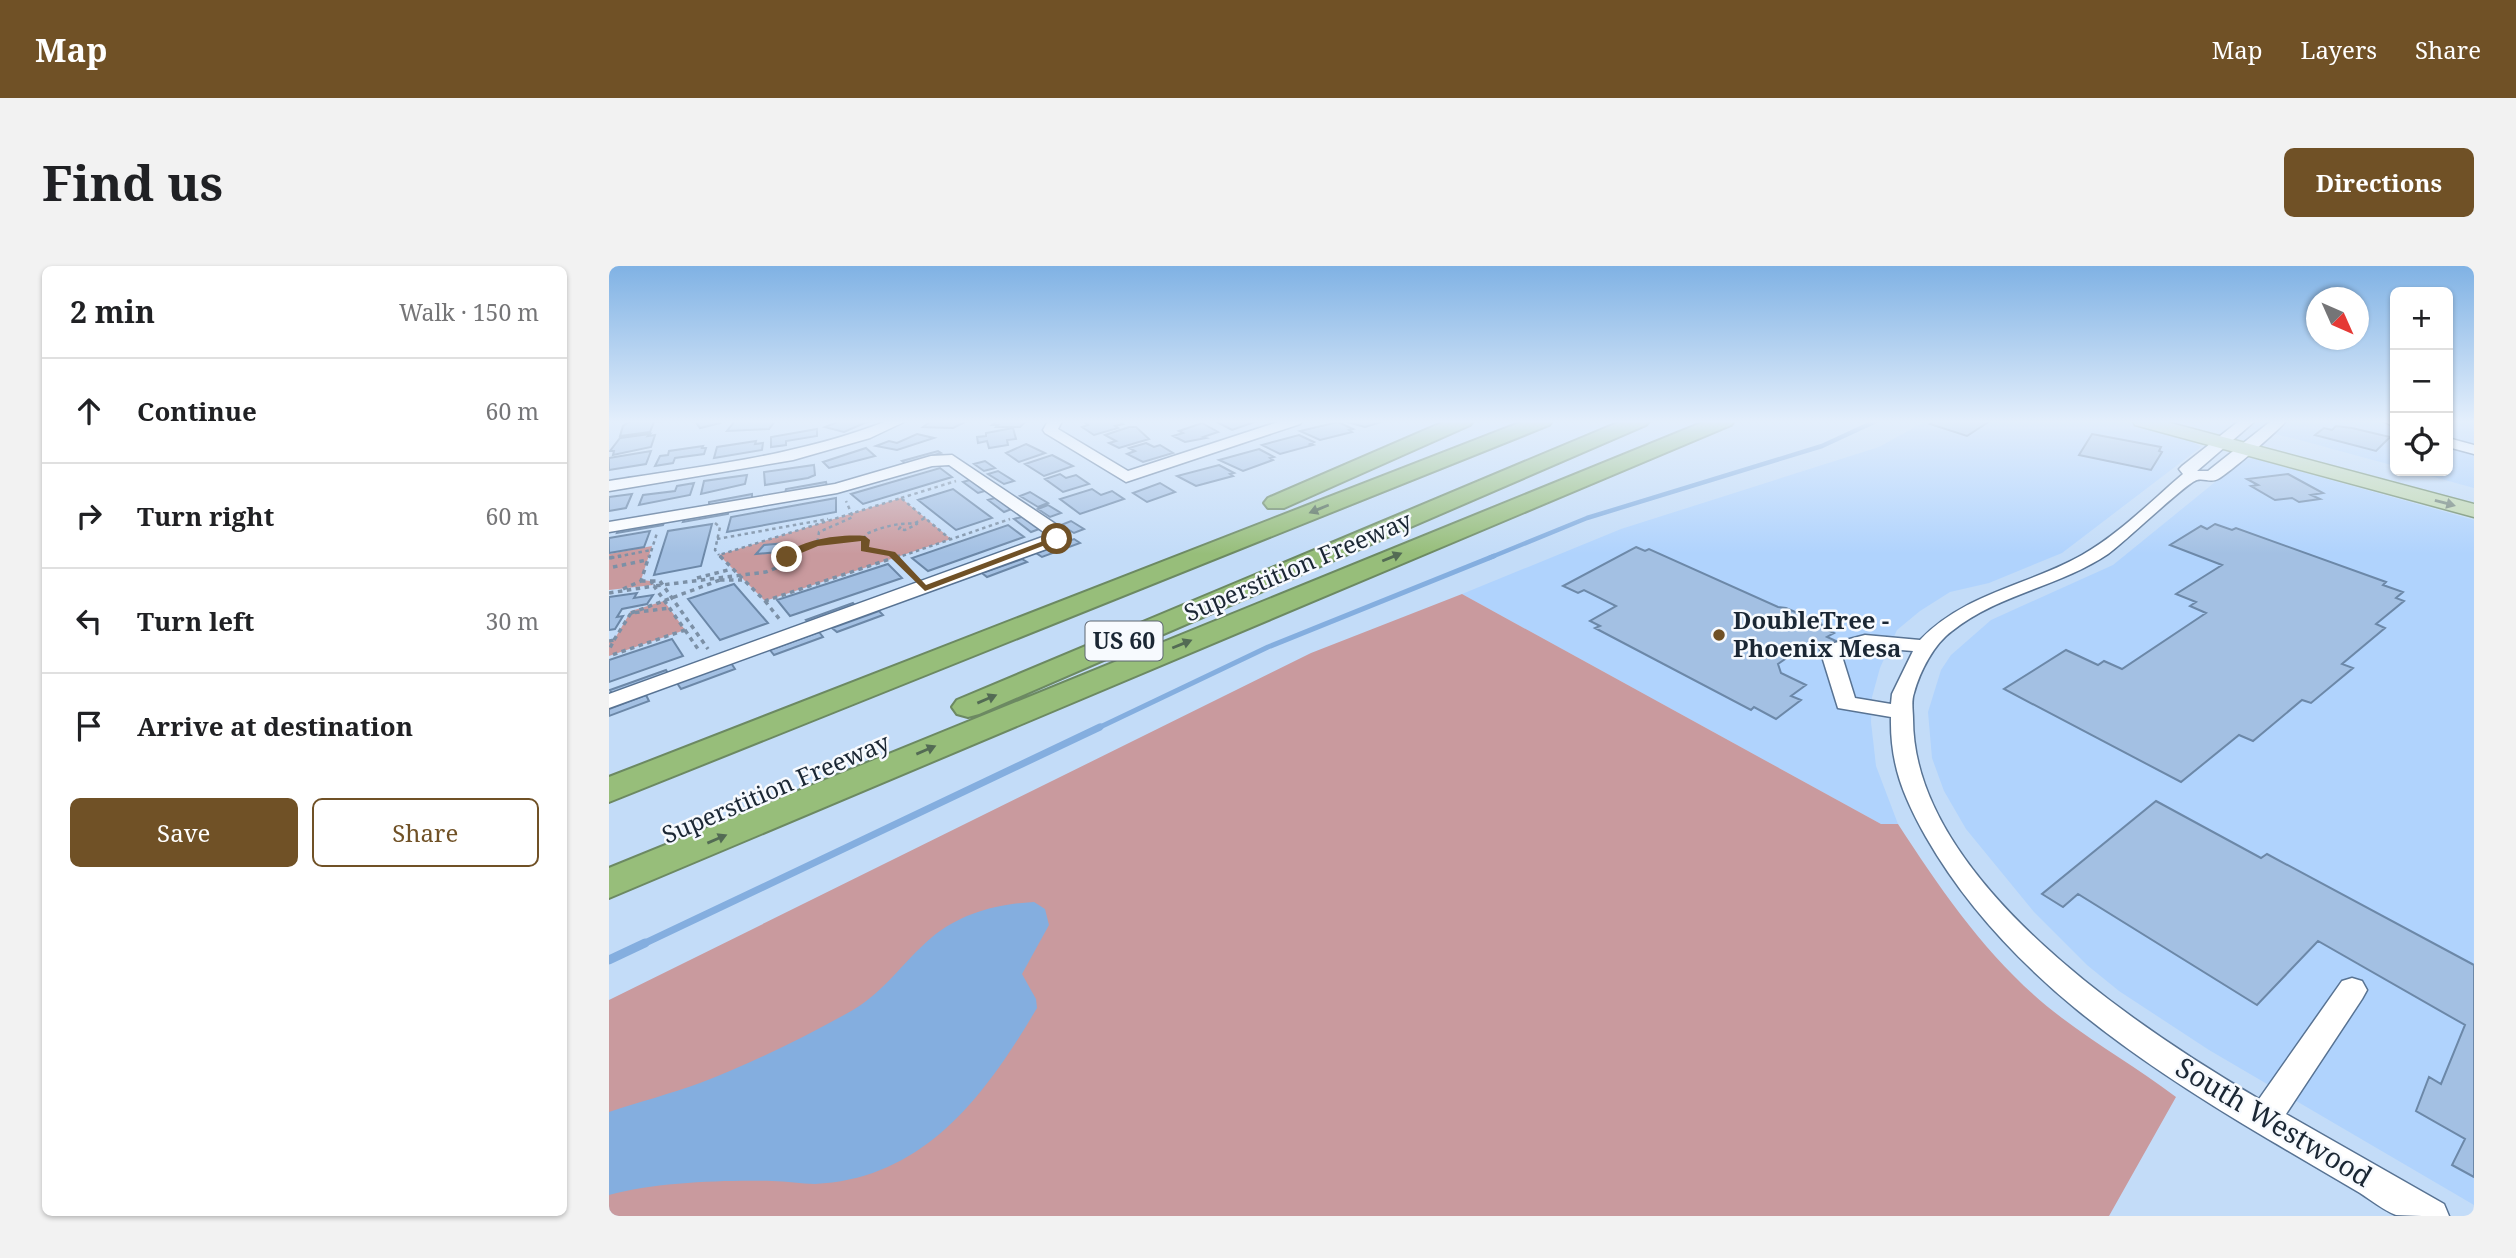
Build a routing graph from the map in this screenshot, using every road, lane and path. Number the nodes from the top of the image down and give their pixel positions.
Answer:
1 (728, 465) edge
2 (916, 465) edge
3 (961, 465) edge
4 (1107, 465) edge
5 (1161, 465) edge
6 (1362, 465) edge
7 (1430, 465) edge
8 (1535, 465) edge
9 (1616, 465) edge
10 (2192, 465) edge
11 (2220, 465) edge
12 (2339, 465) edge
13 (2366, 465) edge
14 (976, 475) junction
15 (2192, 475) junction
16 (609, 485) edge
17 (837, 488) junction
18 (2474, 494) edge
19 (901, 498) junction
20 (2474, 511) edge
21 (1030, 512) junction
22 (852, 513) junction
23 (679, 515) junction
24 (844, 516) junction
25 (926, 518) junction
26 (712, 521) dead end
27 (609, 527) edge
28 (717, 539) junction
29 (864, 539) junction
30 (951, 539) junction
31 (817, 544) junction
32 (651, 550) junction
33 (719, 555) junction
34 (896, 557) junction
35 (609, 558) edge
36 (647, 560) junction
37 (613, 567) dead end
38 (732, 569) junction
39 (737, 575) junction
40 (719, 579) junction
41 (742, 580) junction
42 (641, 581) junction
43 (650, 581) junction
44 (682, 583) junction
45 (663, 585) junction
46 (654, 586) junction
47 (925, 589) junction
48 (616, 592) junction
49 (609, 593) edge
50 (673, 598) junction
51 (664, 601) junction
52 (670, 608) junction
53 (631, 613) junction
54 (685, 630) junction
55 (614, 640) junction
56 (609, 641) edge
57 (1925, 646) junction
58 (609, 650) edge
59 (609, 656) edge
60 (709, 658) junction
61 (609, 701) edge
62 (1900, 712) junction
63 (609, 774) edge
64 (609, 790) edge
65 (609, 861) edge
66 (609, 884) edge
67 (2352, 990) dead end
68 (2266, 1118) junction
69 (2431, 1216) edge

1 - 16 street
2 - 17 street
3 - 14 street
4 - 5 street
6 - 63 highway
7 -> 64 highway, Superstition Freeway / US 60
65 -> 8 highway, Superstition Freeway / US 60
66 -> 9 highway
10 - 15 street, South Westwood
11 - 15 street
12 -> 20 main road
13 - 18 main road
14 - 19 path
14 - 21 street
15 - 57 street, South Westwood
17 - 22 path
17 - 23 street
19 - 22 path
19 - 25 path
21 - 30 path
21 - 47 street
22 - 24 path
22 - 31 path
23 - 27 street
23 - 32 path
24 - 28 path
24 - 33 path
25 - 29 path
25 - 30 path
26 - 28 path
28 - 33 path
29 - 31 path
29 - 34 path
30 - 34 path
31 - 39 path
32 - 35 path
32 - 36 path
33 - 38 path
34 - 41 path
34 - 47 path
36 - 37 path
36 - 42 path
38 - 39 path
38 - 44 path
39 - 40 path
39 - 41 path
40 - 41 path
40 - 44 path
40 - 50 path
42 - 43 path
42 - 48 path
43 - 45 path
43 - 46 path
44 - 45 path
45 - 46 path
45 - 50 path
46 - 48 path
46 - 51 path
47 - 60 street
48 - 49 path
50 - 51 path
50 - 60 path
51 - 52 path
51 - 53 path
52 - 53 path
52 - 54 path
53 - 55 path
54 - 59 path
54 - 60 path
55 - 56 path
55 - 58 path
57 - 62 street, South Westwood
57 - 62 street
60 - 61 street
62 - 68 street, South Westwood
67 - 68 street
68 - 69 street, South Westwood

